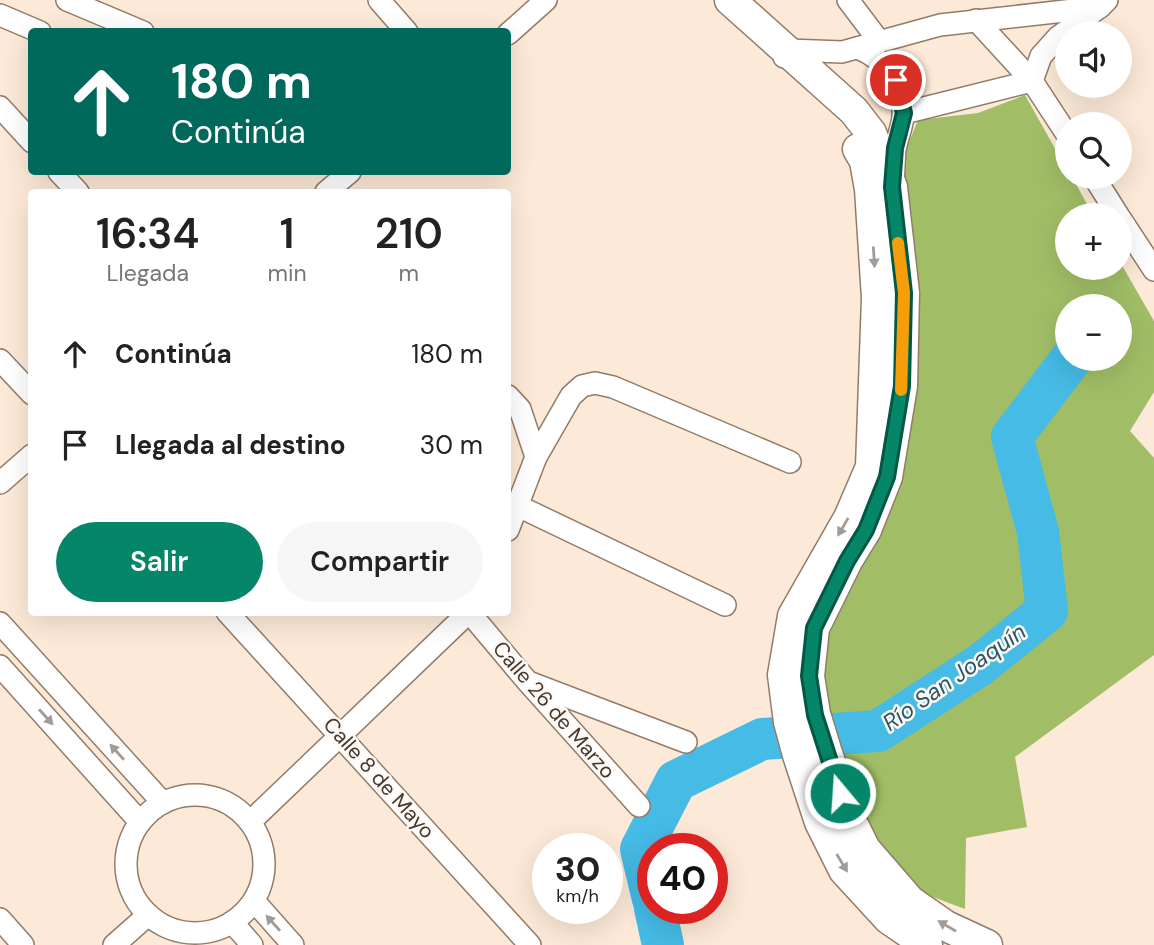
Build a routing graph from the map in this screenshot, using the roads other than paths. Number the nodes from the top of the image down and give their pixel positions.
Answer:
1 (67, 0) edge
2 (379, 0) edge
3 (546, 0) edge
4 (848, 0) edge
5 (727, 1) edge
6 (1103, 4) edge
7 (999, 8) edge
8 (0, 15) edge
9 (976, 20) junction
10 (31, 28) edge
11 (134, 28) edge
12 (404, 28) edge
13 (511, 31) edge
14 (879, 41) junction
15 (858, 48) junction
16 (784, 56) junction
17 (1032, 81) junction
18 (0, 107) edge
19 (904, 113) junction
20 (1055, 116) edge
21 (28, 138) edge
22 (62, 175) edge
23 (346, 175) edge
24 (892, 187) junction
25 (75, 189) edge
26 (330, 189) edge
27 (1132, 236) edge
28 (1154, 270) edge
29 (0, 360) edge
30 (28, 390) edge
31 (511, 399) edge
32 (536, 457) junction
33 (28, 458) edge
34 (789, 462) dead end
35 (0, 483) edge
36 (518, 506) junction
37 (511, 523) edge
38 (725, 606) dead end
39 (231, 616) edge
40 (466, 616) edge
41 (472, 616) edge
42 (0, 623) edge
43 (0, 666) edge
44 (527, 681) junction
45 (802, 718) junction
46 (342, 737) junction
47 (686, 741) dead end
48 (812, 752) junction
49 (163, 803) junction
50 (639, 806) dead end
51 (140, 822) junction
52 (250, 822) junction
53 (254, 901) junction
54 (148, 915) junction
55 (0, 919) edge
56 (232, 922) junction
57 (23, 945) edge
58 (114, 945) edge
59 (252, 945) edge
60 (293, 945) edge
61 (530, 945) edge
62 (927, 945) edge
63 (987, 945) edge

1 - 11 street
2 - 12 street
3 - 13 street
4 - 14 street
5 - 16 street
6 - 7 street
6 - 17 street
7 - 9 street
8 - 10 street
9 - 14 street
9 - 17 street
14 - 15 street
15 - 16 street
15 - 19 street
16 - 24 street
16 -> 45 street
17 - 19 street
17 - 20 street
18 - 21 street
19 - 24 street
22 - 25 street
23 - 26 street
24 - 45 street
27 - 28 street
29 - 30 street
31 - 32 street
32 - 34 street
32 - 36 street
33 - 35 street
36 - 37 street
36 - 38 street
39 - 46 street, Calle 8 de Mayo
40 - 46 street
41 - 44 street, Calle 26 de Marzo
49 -> 42 street
43 -> 51 street
44 - 47 street
44 - 50 street, Calle 26 de Marzo
45 - 48 street
46 - 52 street
46 - 61 street, Calle 8 de Mayo
48 -> 62 street
63 -> 48 street
49 - 51 street
49 - 52 street
51 - 54 street
52 - 53 street
53 - 56 street
60 -> 53 street
54 - 56 street
54 - 58 street
55 - 57 street
56 - 59 street

